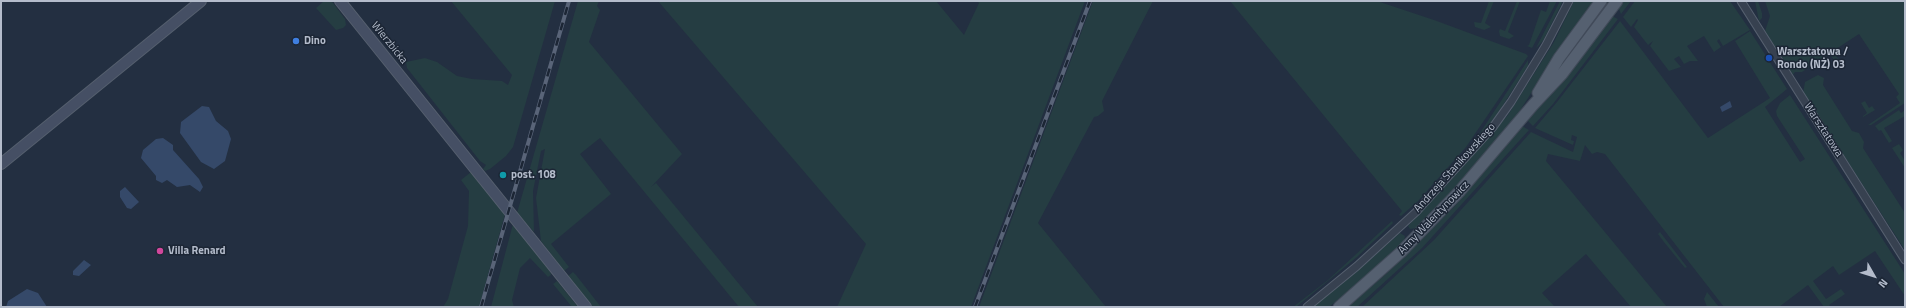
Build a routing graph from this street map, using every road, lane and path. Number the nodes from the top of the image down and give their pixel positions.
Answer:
1 (201, 1) edge
2 (340, 1) edge
3 (1569, 1) edge
4 (1601, 1) edge
5 (1617, 1) edge
6 (1741, 1) edge
7 (1520, 120) junction
8 (1, 164) edge
9 (1905, 260) edge
10 (586, 307) edge
11 (1307, 307) edge
12 (1339, 307) edge

1 - 8 main road
2 - 10 main road, Wierzbicka
3 - 11 street, Andrzeja Stanikowskiego
4 - 7 main road, Anny Walentynowicz
5 - 7 main road, Anny Walentynowicz
6 - 9 street, Warsztatowa
7 - 12 main road, Anny Walentynowicz

